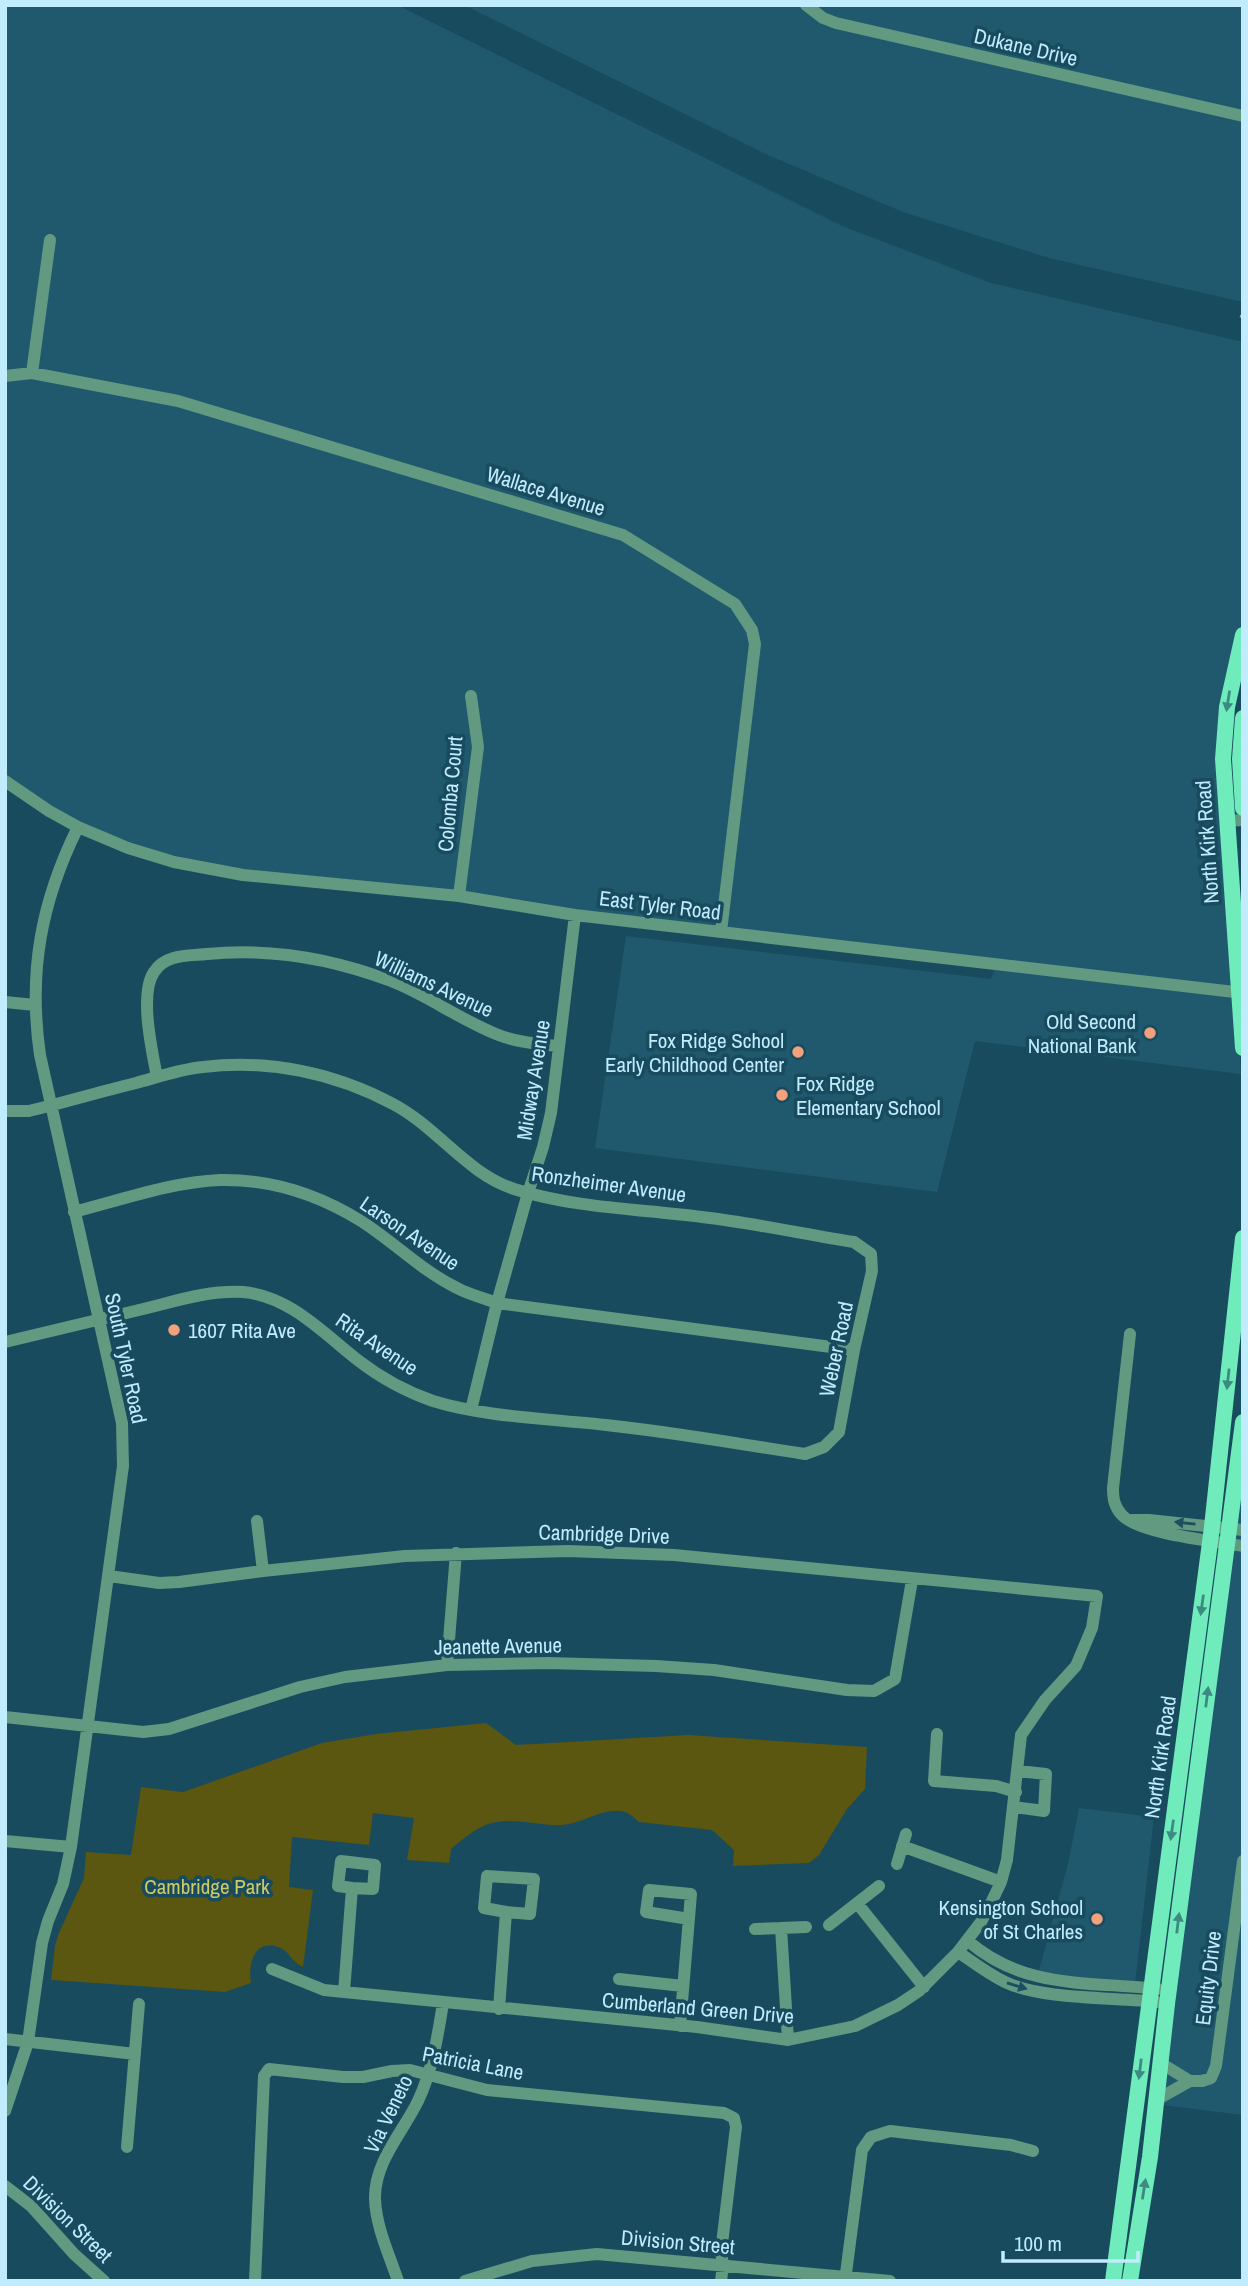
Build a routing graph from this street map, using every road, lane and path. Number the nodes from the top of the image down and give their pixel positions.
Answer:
1 (806, 5) edge
2 (1243, 116) edge
3 (50, 240) dead end
4 (32, 373) junction
5 (5, 376) edge
6 (1243, 635) edge
7 (471, 695) dead end
8 (1243, 718) edge
9 (5, 780) edge
10 (1243, 808) edge
11 (1235, 820) edge
12 (78, 827) junction
13 (459, 896) junction
14 (575, 915) junction
15 (721, 932) junction
16 (1241, 993) edge
17 (5, 1002) edge
18 (35, 1004) junction
19 (558, 1046) junction
20 (1243, 1048) edge
21 (157, 1077) junction
22 (51, 1106) junction
23 (5, 1111) edge
24 (528, 1193) junction
25 (74, 1212) junction
26 (1243, 1238) edge
27 (865, 1250) joint
28 (497, 1303) junction
29 (99, 1320) junction
30 (1130, 1334) dead end
31 (5, 1342) edge
32 (854, 1350) junction
33 (471, 1410) junction
34 (1243, 1422) edge
35 (819, 1449) joint
36 (257, 1521) dead end
37 (1227, 1536) edge
38 (456, 1553) junction
39 (263, 1571) junction
40 (109, 1576) junction
41 (912, 1580) junction
42 (1097, 1596) joint
43 (447, 1665) junction
44 (5, 1717) edge
45 (87, 1724) junction
46 (937, 1734) dead end
47 (1018, 1771) junction
48 (1016, 1792) junction
49 (1014, 1807) junction
50 (5, 1841) edge
51 (71, 1847) junction
52 (1243, 1861) edge
53 (897, 1864) dead end
54 (1001, 1882) junction
55 (879, 1886) dead end
56 (352, 1888) dead end
57 (857, 1903) junction
58 (506, 1912) junction
59 (689, 1919) dead end
60 (830, 1925) dead end
61 (806, 1927) dead end
62 (781, 1928) junction
63 (755, 1929) dead end
64 (968, 1941) junction
65 (958, 1952) junction
66 (272, 1969) dead end
67 (619, 1979) dead end
68 (683, 1986) junction
69 (924, 1987) junction
70 (344, 1992) junction
71 (1150, 1995) junction
72 (1168, 1997) junction
73 (443, 2003) junction
74 (139, 2004) dead end
75 (499, 2009) junction
76 (680, 2026) junction
77 (5, 2039) edge
78 (788, 2040) junction
79 (28, 2042) junction
80 (135, 2054) junction
81 (1159, 2062) junction
82 (428, 2076) junction
83 (1190, 2081) junction
84 (1156, 2100) junction
85 (5, 2111) edge
86 (127, 2147) dead end
87 (1033, 2151) dead end
88 (5, 2186) edge
89 (723, 2265) junction
90 (845, 2278) edge
91 (471, 2280) edge
92 (104, 2281) edge
93 (256, 2281) edge
94 (398, 2281) edge
95 (721, 2281) edge
96 (890, 2281) edge
97 (1113, 2281) edge
98 (1130, 2281) edge

1 - 2 street, Dukane Drive
3 - 4 street
4 - 5 street, Wallace Avenue
4 - 15 street, Wallace Avenue
6 -> 11 main road, North Kirk Road
7 - 13 street, Colomba Court
8 - 10 main road, North Kirk Road
9 - 12 street
11 - 16 main road, North Kirk Road
12 - 13 street, East Tyler Road
12 - 18 street, South Tyler Road
13 - 14 street, East Tyler Road
14 - 15 street, East Tyler Road
14 - 19 street, Midway Avenue
15 - 16 street, East Tyler Road
16 - 20 main road, North Kirk Road
17 - 18 street
18 - 22 street, South Tyler Road
19 - 21 street, Williams Avenue
19 - 24 street, Midway Avenue
21 - 22 street, Ronzheimer Avenue
21 - 24 street, Ronzheimer Avenue
22 - 23 street, Ronzheimer Avenue
22 - 25 street, South Tyler Road
24 - 27 street, Ronzheimer Avenue
24 - 28 street, Midway Avenue
25 - 28 street, Larson Avenue
25 - 29 street, South Tyler Road
26 -> 37 main road, North Kirk Road
27 - 32 street, Weber Road
28 - 32 street, Larson Avenue
28 - 33 street, Midway Avenue
29 - 31 street, Rita Avenue
29 - 33 street, Rita Avenue
29 - 40 street, South Tyler Road
30 - 37 street
32 - 35 street, Weber Road
33 - 35 street, Rita Avenue
34 - 37 main road, North Kirk Road
36 - 39 street
37 -> 71 main road, North Kirk Road
72 -> 37 main road, North Kirk Road
38 - 39 street, Cambridge Drive
38 - 41 street, Cambridge Drive
38 - 43 street
39 - 40 street, Cambridge Drive
40 - 45 street, South Tyler Road
41 - 42 street, Cambridge Drive
41 - 43 street, Jeanette Avenue
42 - 47 street, Cumberland Green Drive
43 - 45 street, Jeanette Avenue
44 - 45 street, Jeanette Avenue
45 - 51 street, South Tyler Road
46 - 48 street
47 - 48 street, Cumberland Green Drive
47 - 49 street
48 - 49 street, Cumberland Green Drive
49 - 54 street, Cumberland Green Drive
50 - 51 street
51 - 79 street, South Tyler Road
52 - 83 street, Equity Drive
53 - 54 street
54 - 64 street, Cumberland Green Drive
55 - 57 street
56 - 70 street
57 - 60 street
57 - 69 street
58 - 58 street
58 - 75 street
59 - 68 street
61 - 62 street
62 - 63 street
62 - 78 street
64 - 65 street, Cumberland Green Drive
64 - 71 street
65 - 69 street, Cumberland Green Drive
65 -> 71 street
66 - 70 street, Cumberland Green Drive
67 - 68 street
68 - 76 street
69 - 78 street, Cumberland Green Drive
70 - 73 street, Cumberland Green Drive
71 - 72 street
71 -> 97 main road, North Kirk Road
72 - 81 main road, North Kirk Road
73 - 75 street, Cumberland Green Drive
73 - 82 street, Via Veneto
74 - 80 street
75 - 76 street, Cumberland Green Drive
76 - 78 street, Cumberland Green Drive
77 - 79 street
79 - 80 street
79 - 85 street, South Tyler Road
80 - 86 street
81 - 83 street
81 - 84 main road, North Kirk Road
82 - 89 street, Patricia Lane
82 - 93 street, Patricia Lane
82 - 94 street, Via Veneto
83 - 84 street, Equity Drive
98 -> 84 main road, North Kirk Road
87 - 90 street
88 - 92 street, Division Street
89 - 90 street, Division Street
89 - 91 street, Division Street
89 - 95 street
90 - 96 street, Division Street

